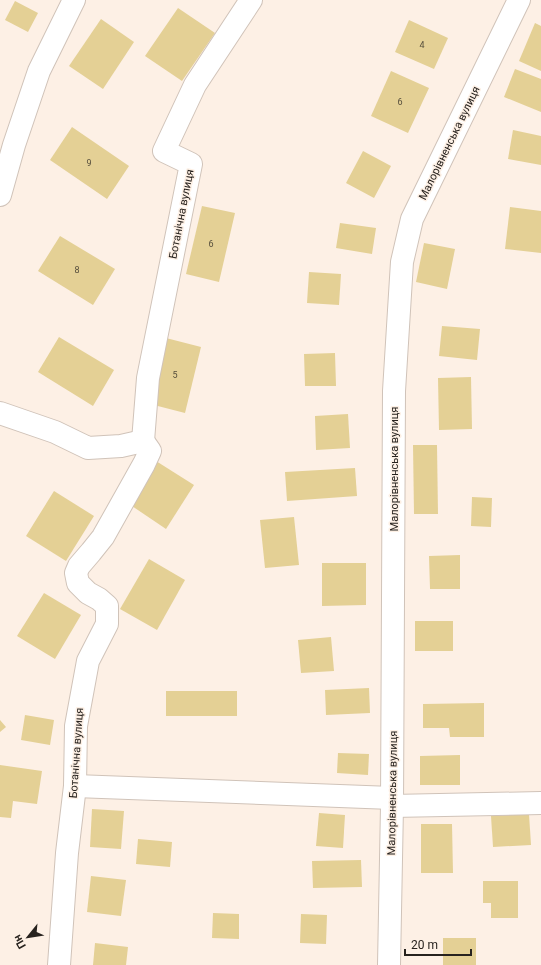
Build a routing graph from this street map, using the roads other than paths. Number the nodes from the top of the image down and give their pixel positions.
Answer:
1 (74, 0) edge
2 (252, 0) edge
3 (519, 0) edge
4 (0, 195) edge
5 (0, 413) edge
6 (143, 441) junction
7 (75, 786) junction
8 (392, 802) junction
9 (541, 803) edge
10 (59, 965) edge
11 (389, 965) edge

1 - 4 street
2 - 6 street, Ботанічна вулиця
3 - 8 street, Малорівненська вулиця
5 - 6 street
6 - 7 street, Ботанічна вулиця
7 - 8 street
7 - 10 street, Ботанічна вулиця
8 - 9 street
8 - 11 street, Малорівненська вулиця

